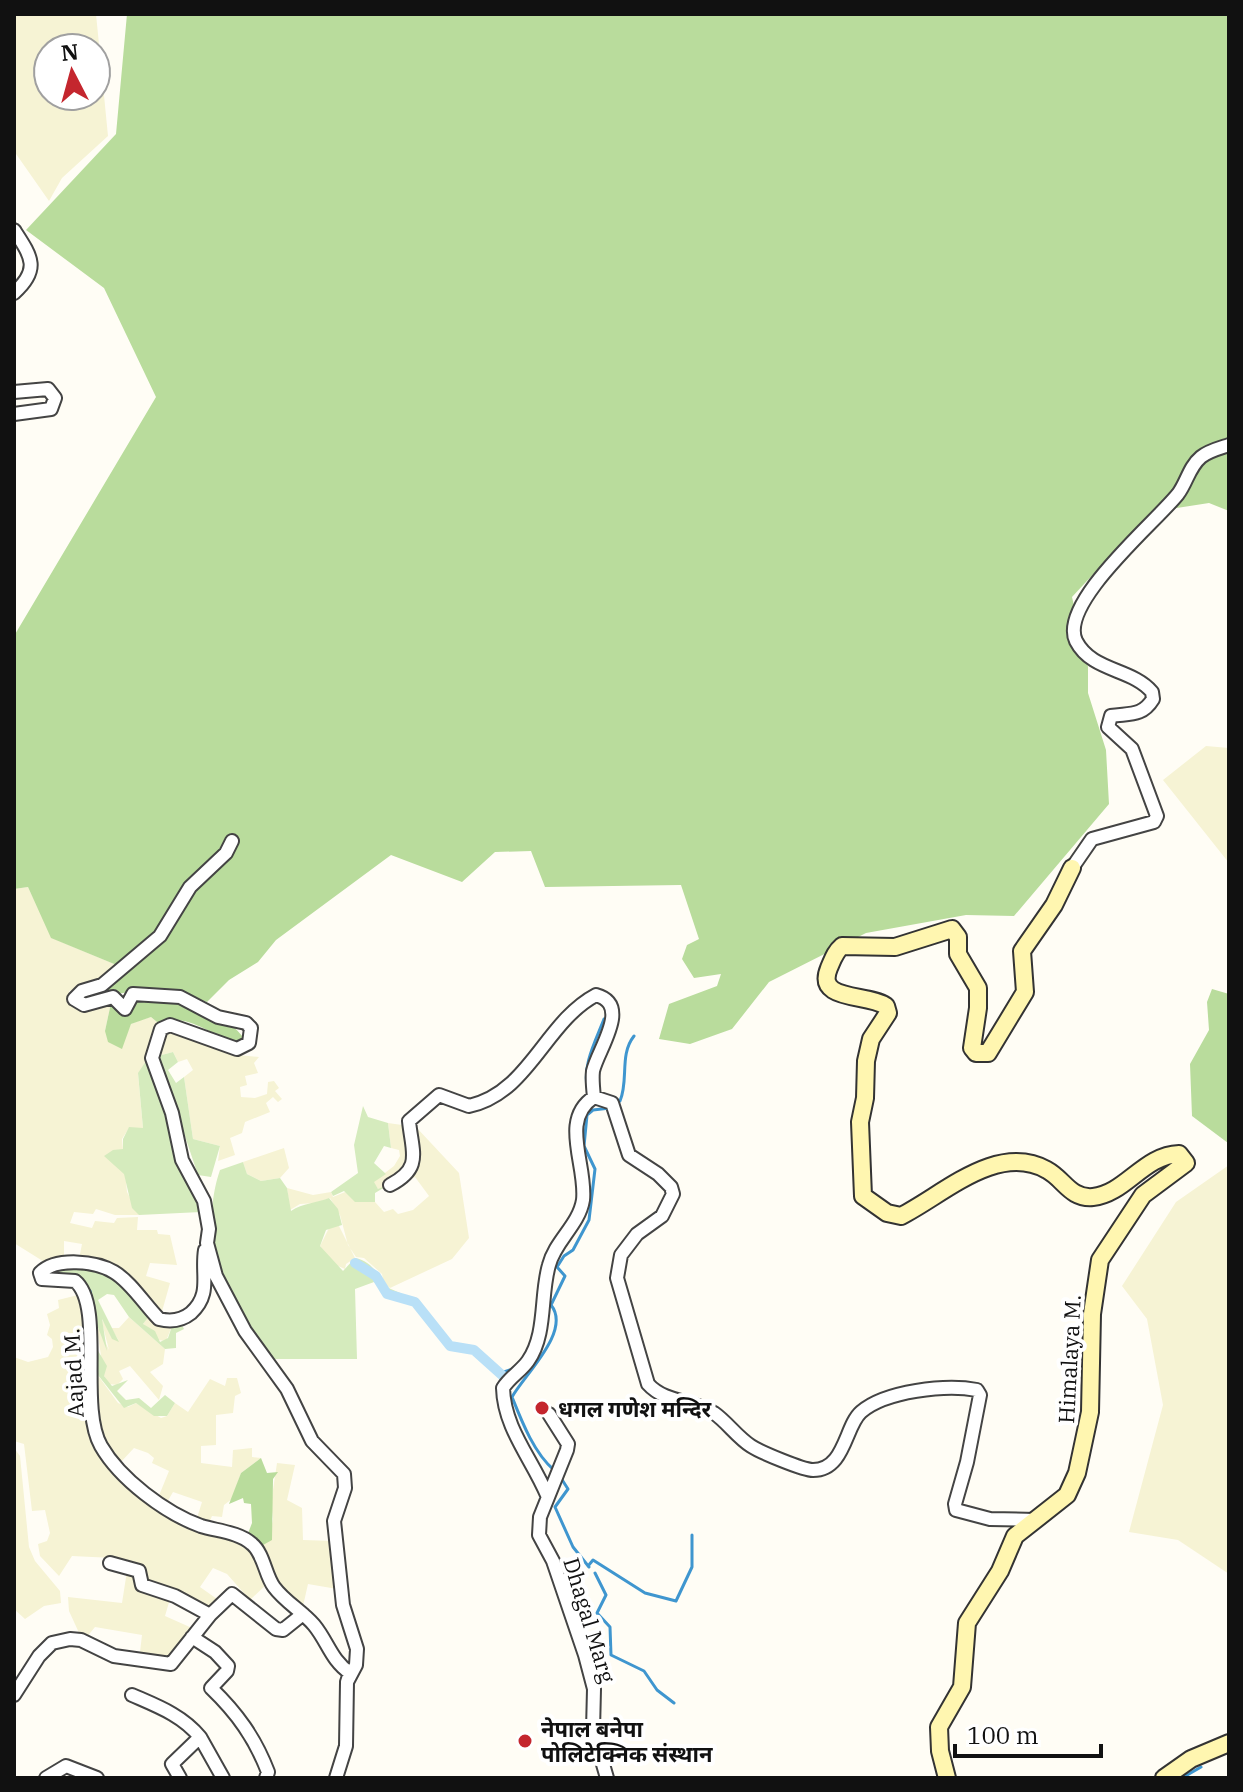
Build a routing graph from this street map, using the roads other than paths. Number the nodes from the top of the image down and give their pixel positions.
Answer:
1 (14, 230) edge
2 (14, 293) edge
3 (14, 392) edge
4 (14, 414) edge
5 (1229, 445) edge
6 (232, 841) dead end
7 (1072, 868) joint
8 (594, 1097) junction
9 (390, 1185) dead end
10 (207, 1243) junction
11 (549, 1414) dead end
12 (547, 1495) junction
13 (1036, 1520) junction
14 (110, 1563) dead end
15 (303, 1614) junction
16 (210, 1615) junction
17 (192, 1637) junction
18 (347, 1682) junction
19 (14, 1695) edge
20 (132, 1695) dead end
21 (200, 1737) junction
22 (1229, 1743) edge
23 (46, 1778) edge
24 (97, 1778) edge
25 (180, 1778) edge
26 (223, 1778) edge
27 (266, 1778) edge
28 (336, 1778) edge
29 (607, 1778) edge
30 (947, 1778) edge
31 (1164, 1778) edge

1 - 2 street
3 - 4 street
5 - 7 street
6 - 10 street
7 - 13 street, Himalaya M.
8 - 9 street
8 - 12 street
8 - 13 street
10 - 15 street, Aajad M.
10 - 18 street
11 - 12 street, Dhagal Marg
12 - 29 street, Dhagal Marg
13 - 30 street, Himalaya M.
14 - 16 street
15 - 16 street
15 - 18 street, Aajad M.
16 - 17 street
17 - 19 street
17 - 27 street
18 - 28 street, Aajad M.
20 - 21 street
21 - 25 street
21 - 26 street
22 - 31 street
23 - 24 street

